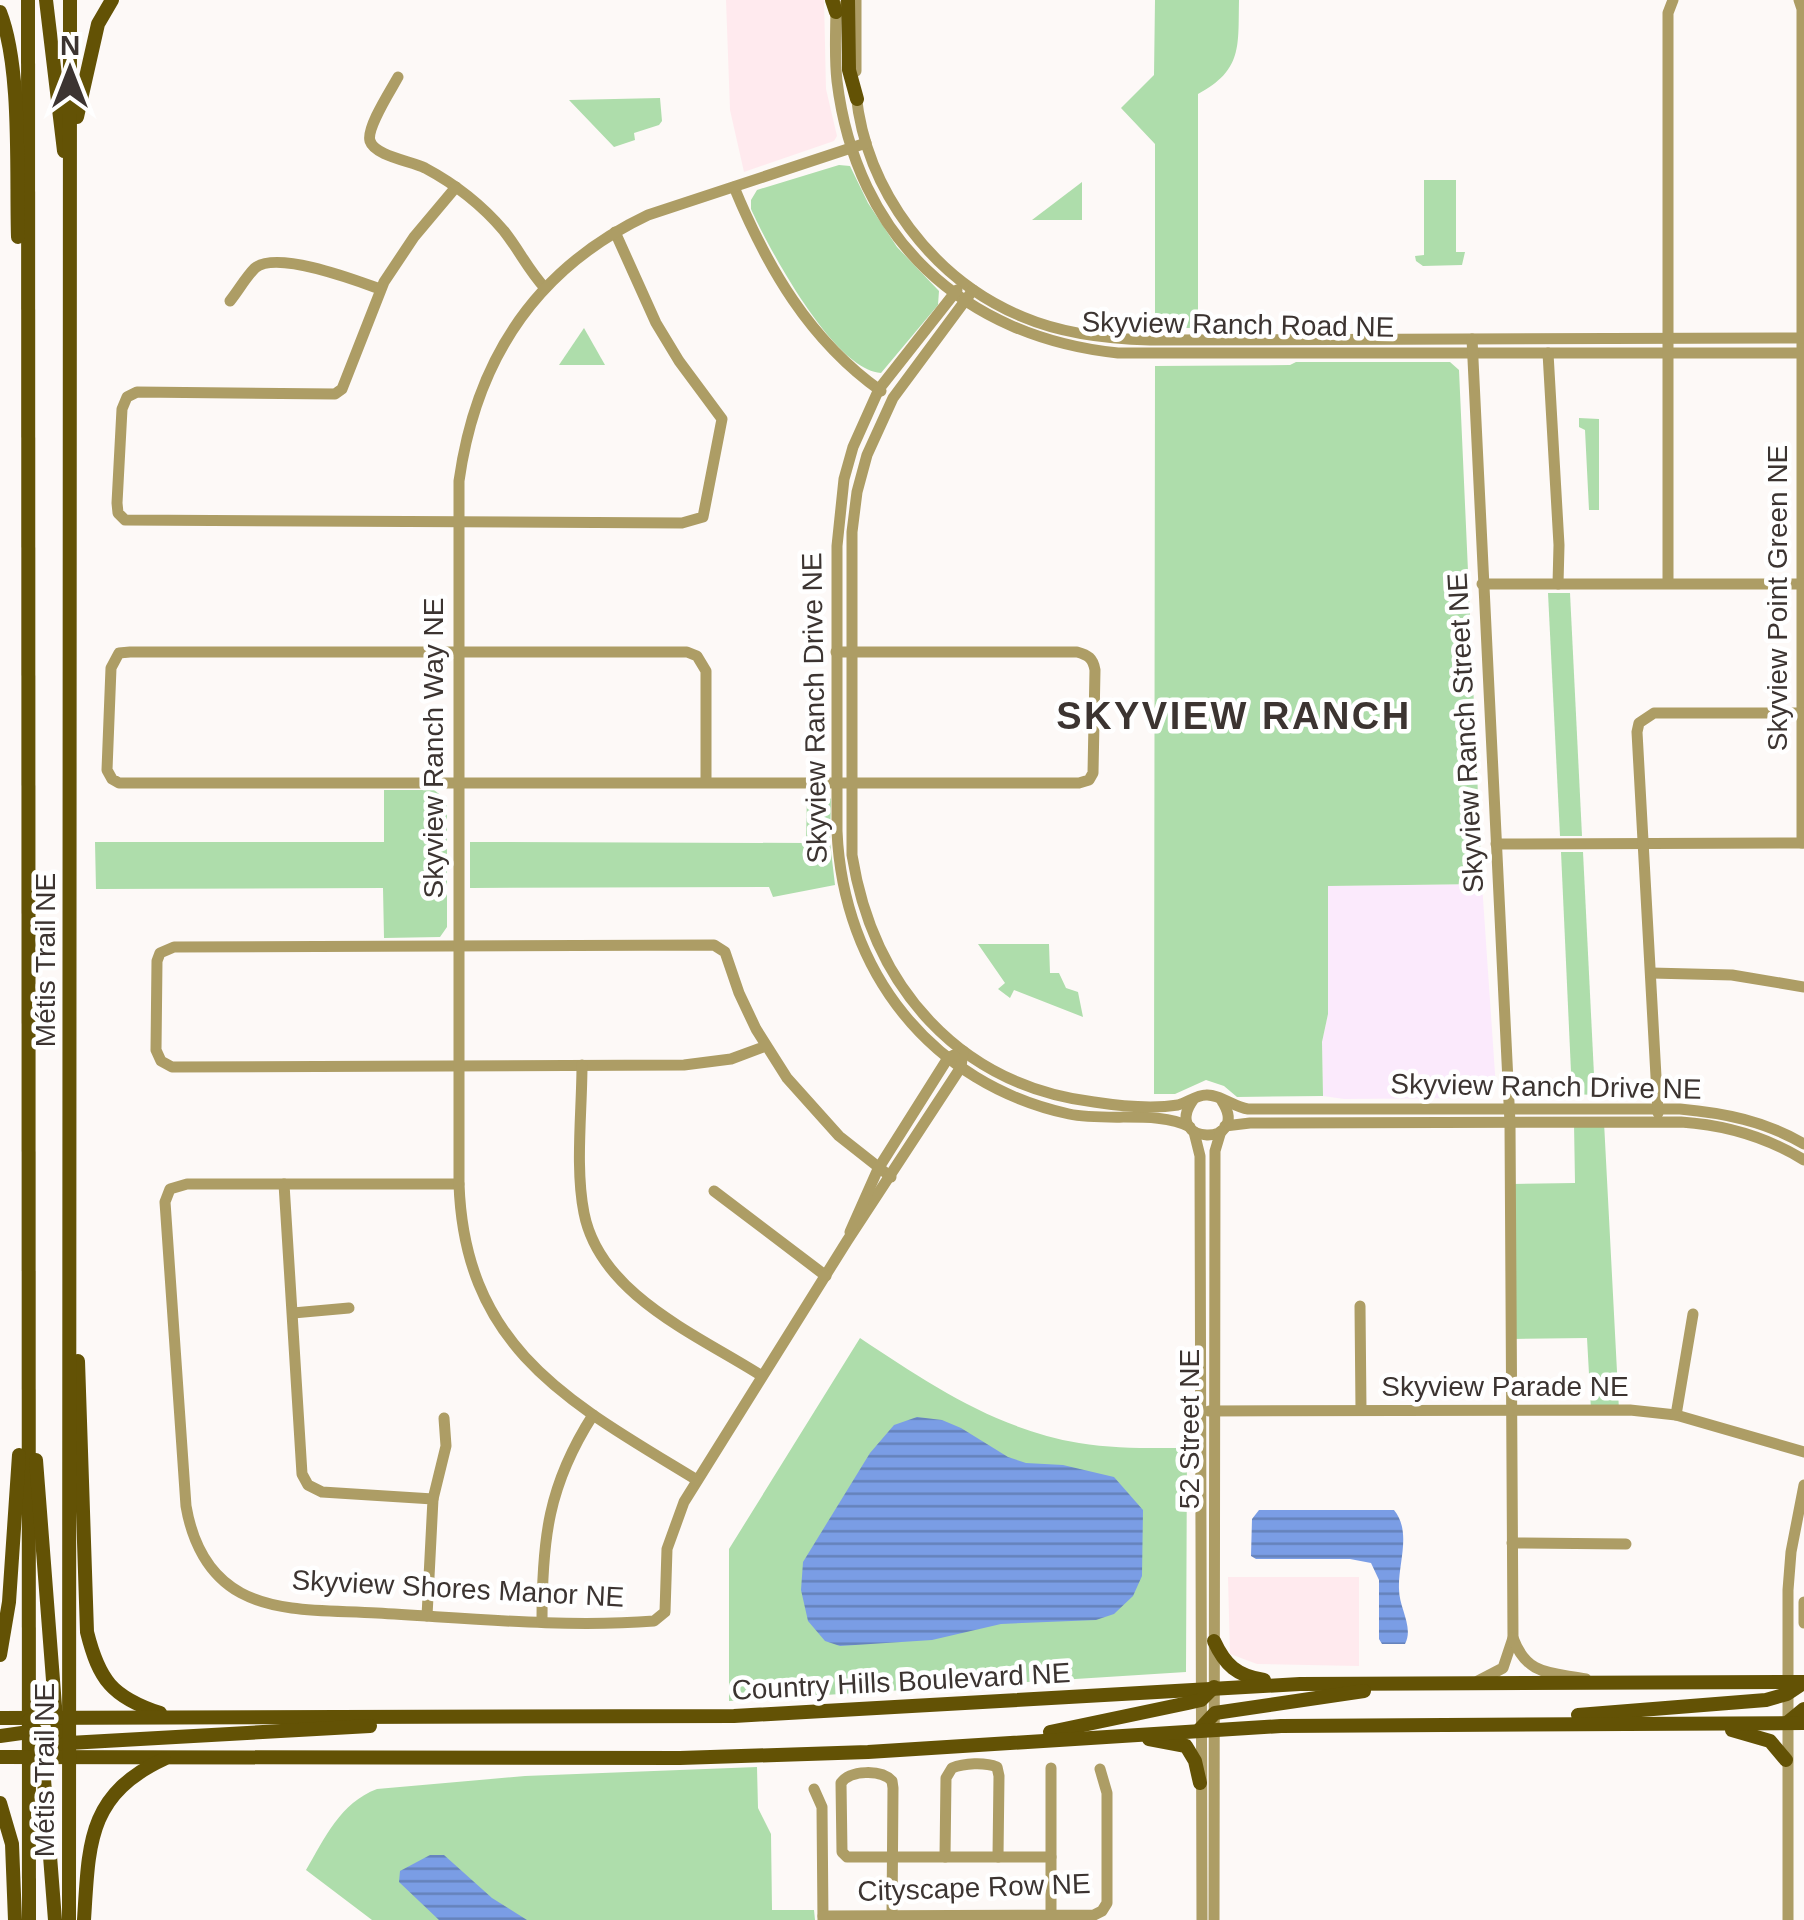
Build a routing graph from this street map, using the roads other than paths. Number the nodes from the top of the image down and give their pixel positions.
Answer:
1 (28, 0) edge
2 (46, 0) edge
3 (70, 0) edge
4 (112, 0) edge
5 (848, 0) edge
6 (856, 0) edge
7 (1673, 0) edge
8 (1800, 0) edge
9 (835, 4) edge
10 (0, 12) edge
11 (398, 77) dead end
12 (856, 98) junction
13 (72, 137) junction
14 (866, 144) junction
15 (852, 148) junction
16 (456, 187) junction
17 (734, 187) junction
18 (72, 212) junction
19 (616, 232) junction
20 (968, 286) junction
21 (546, 288) junction
22 (380, 289) junction
23 (959, 299) junction
24 (230, 300) dead end
25 (1803, 338) edge
26 (1668, 339) junction
27 (1472, 346) junction
28 (26, 347) junction
29 (1548, 353) junction
30 (1803, 353) edge
31 (1668, 354) junction
32 (879, 389) junction
33 (892, 398) junction
34 (458, 524) junction
35 (1668, 583) junction
36 (1482, 584) junction
37 (1558, 584) junction
38 (1802, 584) edge
39 (836, 652) junction
40 (851, 652) junction
41 (458, 653) junction
42 (1802, 713) edge
43 (706, 782) junction
44 (837, 782) junction
45 (851, 782) junction
46 (458, 783) junction
47 (1803, 843) edge
48 (1496, 844) junction
49 (1643, 844) junction
50 (459, 947) junction
51 (1651, 972) junction
52 (1804, 988) edge
53 (766, 1046) junction
54 (963, 1051) junction
55 (948, 1058) junction
56 (582, 1065) junction
57 (459, 1066) junction
58 (961, 1067) junction
59 (1193, 1100) junction
60 (1222, 1101) junction
61 (1510, 1108) junction
62 (1658, 1115) junction
63 (70, 1121) junction
64 (1510, 1123) junction
65 (1192, 1129) junction
66 (1223, 1129) junction
67 (1804, 1144) edge
68 (1804, 1160) edge
69 (878, 1168) junction
70 (891, 1178) junction
71 (284, 1184) junction
72 (459, 1184) junction
73 (714, 1191) dead end
74 (847, 1240) junction
75 (826, 1276) junction
76 (1360, 1306) dead end
77 (348, 1308) dead end
78 (292, 1313) junction
79 (1693, 1314) dead end
80 (27, 1329) junction
81 (28, 1364) junction
82 (762, 1376) junction
83 (1361, 1410) junction
84 (1512, 1410) junction
85 (1207, 1411) junction
86 (1676, 1414) junction
87 (593, 1415) junction
88 (444, 1418) dead end
89 (1804, 1452) edge
90 (697, 1480) junction
91 (1804, 1486) edge
92 (433, 1498) junction
93 (1512, 1544) junction
94 (1626, 1544) dead end
95 (1804, 1602) edge
96 (427, 1616) junction
97 (542, 1620) junction
98 (1804, 1623) edge
99 (1513, 1638) junction
100 (1214, 1640) junction
101 (0, 1655) edge
102 (1602, 1682) junction
103 (1804, 1682) edge
104 (1414, 1683) junction
105 (1473, 1683) junction
106 (1300, 1684) junction
107 (1787, 1688) junction
108 (1205, 1692) junction
109 (1804, 1709) edge
110 (0, 1718) edge
111 (174, 1718) junction
112 (459, 1718) junction
113 (61, 1721) junction
114 (1210, 1723) junction
115 (1786, 1723) junction
116 (1804, 1723) edge
117 (1473, 1724) junction
118 (1692, 1724) junction
119 (32, 1728) junction
120 (1103, 1735) junction
121 (0, 1736) edge
122 (1000, 1742) junction
123 (67, 1748) junction
124 (38, 1755) junction
125 (0, 1757) edge
126 (167, 1758) junction
127 (1786, 1760) junction
128 (1051, 1768) dead end
129 (1100, 1769) dead end
130 (1200, 1783) junction
131 (814, 1789) dead end
132 (0, 1803) edge
133 (945, 1857) junction
134 (998, 1857) junction
135 (1051, 1857) junction
136 (893, 1858) junction
137 (1051, 1914) junction
138 (892, 1915) junction
139 (979, 1917) edge
140 (822, 1918) edge
141 (16, 1920) edge
142 (29, 1920) edge
143 (55, 1920) edge
144 (69, 1920) edge
145 (84, 1920) edge
146 (1202, 1920) edge
147 (1214, 1920) edge
148 (1788, 1920) edge

1 - 28 main road, Métis Trail NE
2 - 18 main road
3 - 13 main road, Métis Trail NE
4 - 13 main road
5 - 12 main road
6 - 12 street, Skyview Ranch Road NE
7 - 26 street
8 - 25 street, Skyview Point Green NE
9 - 15 street, Skyview Ranch Road NE
10 - 28 main road
11 - 16 street
12 - 14 street, Skyview Ranch Road NE
13 - 18 main road, Métis Trail NE
14 - 15 street, Skyview Ranch Way NE
14 - 20 street, Skyview Ranch Road NE
15 - 17 street, Skyview Ranch Way NE
15 - 23 street, Skyview Ranch Road NE
16 - 21 street
16 - 22 street
17 - 19 street, Skyview Ranch Way NE
17 - 32 street
18 - 63 main road, Métis Trail NE
19 - 21 street, Skyview Ranch Way NE
19 - 34 street
20 - 23 street, Skyview Ranch Drive NE
20 - 27 street, Skyview Ranch Road NE
21 - 34 street, Skyview Ranch Way NE
22 - 24 street
22 - 34 street
23 - 27 street, Skyview Ranch Road NE
23 - 32 street, Skyview Ranch Drive NE
23 - 33 street, Skyview Ranch Drive NE
25 - 26 street, Skyview Ranch Road NE
25 - 30 street, Skyview Point Green NE
26 - 27 street, Skyview Ranch Road NE
26 - 31 street
27 - 29 street, Skyview Ranch Road NE
27 - 36 street, Skyview Ranch Street NE
28 - 80 main road, Métis Trail NE
29 - 31 street, Skyview Ranch Road NE
29 - 37 street
30 - 31 street, Skyview Ranch Road NE
30 - 38 street, Skyview Point Green NE
31 - 35 street
32 - 33 street
32 - 39 street, Skyview Ranch Drive NE
33 - 40 street, Skyview Ranch Drive NE
34 - 41 street, Skyview Ranch Way NE
35 - 37 street
35 - 38 street
36 - 37 street
36 - 48 street, Skyview Ranch Street NE
38 - 42 street, Skyview Point Green NE
39 - 40 street
39 - 44 street, Skyview Ranch Drive NE
40 - 45 street, Skyview Ranch Drive NE
40 - 45 street
41 - 43 street
41 - 46 street, Skyview Ranch Way NE
41 - 46 street
42 - 47 street, Skyview Point Green NE
42 - 49 street
43 - 44 street
43 - 46 street
44 - 45 street
44 - 55 street, Skyview Ranch Drive NE
45 - 54 street, Skyview Ranch Drive NE
46 - 50 street, Skyview Ranch Way NE
47 - 49 street
48 - 49 street
48 - 61 street, Skyview Ranch Street NE
49 - 51 street
50 - 53 street
50 - 57 street, Skyview Ranch Way NE
50 - 57 street
51 - 52 street
51 - 62 street
53 - 56 street
53 - 69 street
54 - 55 street
54 - 58 street, Skyview Shores Manor NE
54 - 59 street, Skyview Ranch Drive NE
55 - 58 street, Skyview Ranch Drive NE
55 - 69 street, Skyview Shores Manor NE
56 - 57 street
56 - 82 street
57 - 72 street, Skyview Ranch Way NE
58 - 65 street, Skyview Ranch Drive NE
58 - 70 street, Skyview Shores Manor NE
59 - 60 street
59 - 65 street
60 - 61 street, Skyview Ranch Drive NE
60 - 66 street
61 - 62 street, Skyview Ranch Drive NE
61 - 64 street, Skyview Ranch Street NE
62 - 64 street, Skyview Ranch Drive NE
62 - 67 street, Skyview Ranch Drive NE
62 - 68 street, Skyview Ranch Drive NE
63 - 111 main road
63 - 113 main road, Métis Trail NE
64 - 66 street, Skyview Ranch Drive NE
64 - 84 street, Skyview Ranch Street NE
65 - 66 street
65 - 85 street, 52 Street NE
66 - 85 street, 52 Street NE
69 - 70 street
69 - 74 street, Skyview Shores Manor NE
70 - 74 street, Skyview Shores Manor NE
71 - 72 street, Skyview Shores Manor NE
71 - 78 street
71 - 96 street, Skyview Shores Manor NE
72 - 87 street, Skyview Ranch Way NE
73 - 75 street
74 - 75 street, Skyview Shores Manor NE
75 - 82 street, Skyview Shores Manor NE
76 - 83 street
77 - 78 street
78 - 92 street
79 - 86 street
80 - 81 main road, Métis Trail NE
80 - 101 main road
81 - 113 main road
81 - 119 main road, Métis Trail NE
82 - 90 street, Skyview Shores Manor NE
83 - 84 street, Skyview Parade NE
83 - 85 street, Skyview Parade NE
84 - 86 street, Skyview Parade NE
84 - 93 street, Skyview Ranch Street NE
85 - 100 street, 52 Street NE
85 - 108 street, 52 Street NE
86 - 89 street, Skyview Parade NE
87 - 90 street, Skyview Ranch Way NE
87 - 97 street
88 - 92 street
90 - 97 street, Skyview Shores Manor NE
91 - 107 street
92 - 96 street
93 - 94 street
93 - 99 street, Skyview Ranch Street NE
95 - 98 street
96 - 97 street, Skyview Shores Manor NE
99 - 102 street
99 - 105 street
100 - 106 main road
100 - 108 street, 52 Street NE
102 - 105 main road, Country Hills Boulevard NE
102 - 107 main road, Country Hills Boulevard NE
103 - 107 main road, Country Hills Boulevard NE
104 - 105 main road, Country Hills Boulevard NE
104 - 106 main road, Country Hills Boulevard NE
104 - 114 main road
106 - 108 main road, Country Hills Boulevard NE
107 - 115 street
107 - 117 main road
108 - 112 main road, Country Hills Boulevard NE
108 - 114 street, 52 Street NE
108 - 114 street
108 - 122 main road
109 - 115 main road
110 - 119 main road, Country Hills Boulevard NE
111 - 112 main road, Country Hills Boulevard NE
111 - 113 main road, Country Hills Boulevard NE
112 - 123 main road
113 - 119 main road, Country Hills Boulevard NE
113 - 123 main road, Métis Trail NE
114 - 117 main road
114 - 120 main road
114 - 130 street
114 - 147 street
115 - 116 main road
115 - 118 main road
115 - 127 street
117 - 118 main road
118 - 127 main road
119 - 121 main road
119 - 124 main road, Métis Trail NE
120 - 122 main road
120 - 130 main road
122 - 126 main road
123 - 124 main road
123 - 126 main road
123 - 144 main road, Métis Trail NE
124 - 125 main road
124 - 142 main road, Métis Trail NE
124 - 143 main road
126 - 145 main road
127 - 148 street
128 - 135 street
129 - 137 street, Cityscape Row NE
130 - 146 street
131 - 140 street
132 - 141 main road
133 - 134 street
133 - 134 street
133 - 136 street
134 - 135 street
135 - 137 street
136 - 136 street
136 - 138 street
137 - 139 street, Cityscape Row NE
138 - 139 street, Cityscape Row NE
138 - 140 street, Cityscape Row NE

